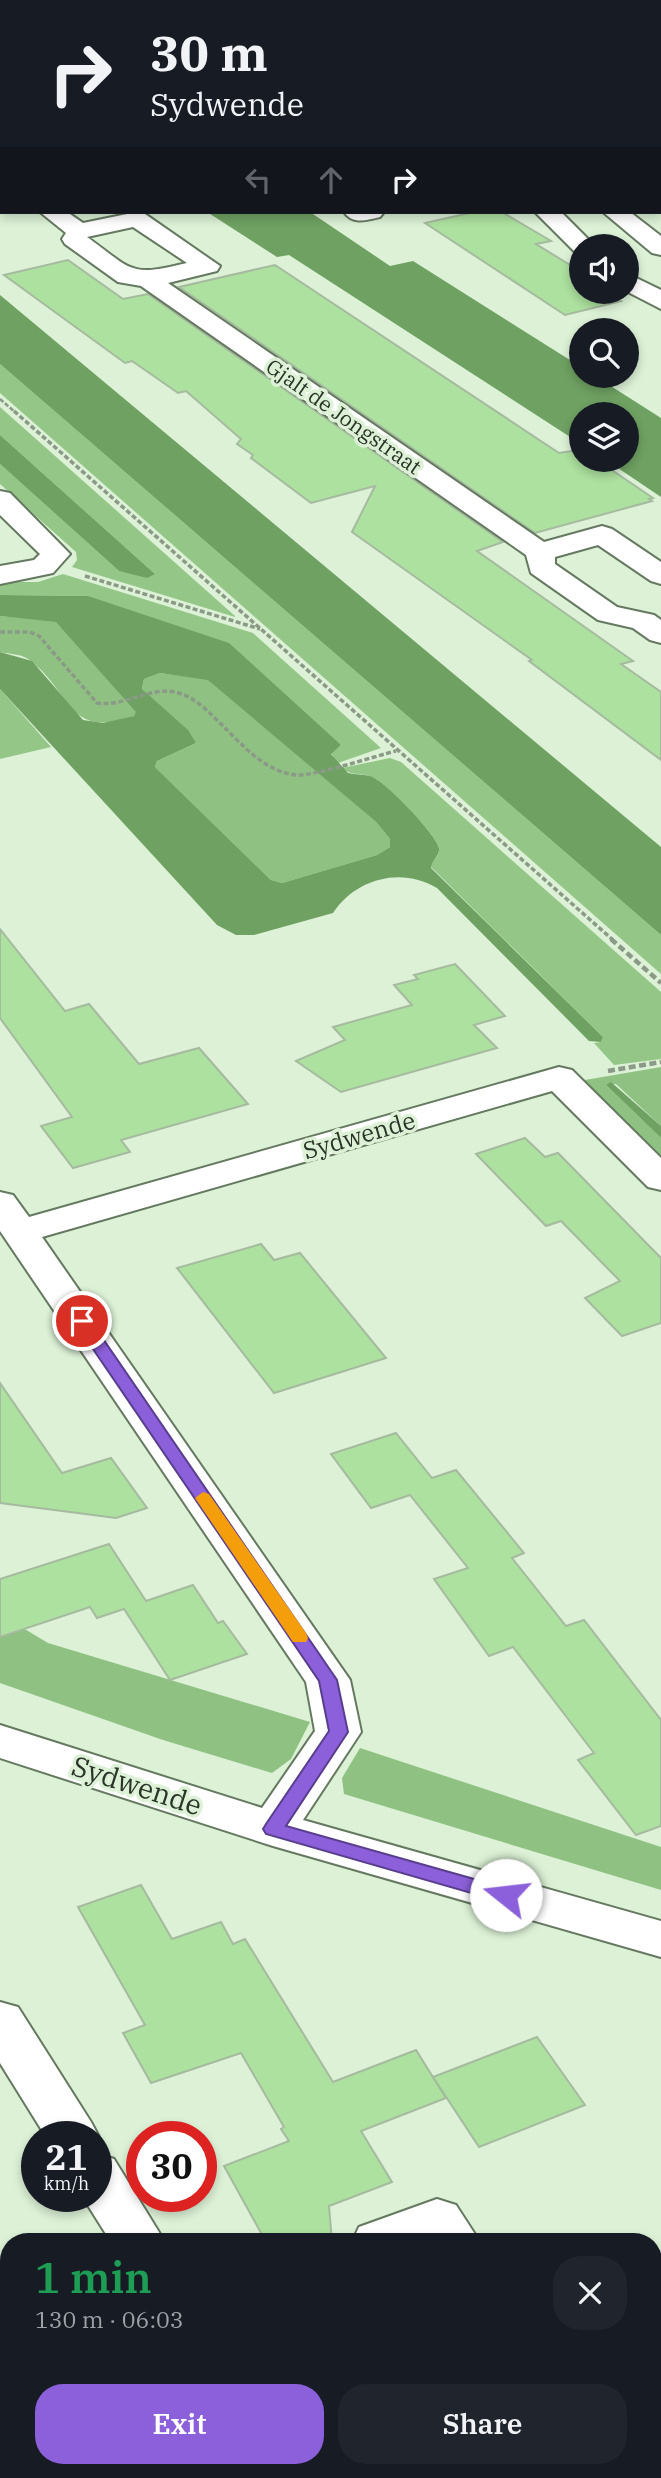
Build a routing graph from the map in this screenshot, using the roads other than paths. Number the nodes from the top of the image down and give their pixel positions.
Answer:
1 (55, 214) edge
2 (549, 214) edge
3 (617, 214) edge
4 (79, 231) junction
5 (570, 234) edge
6 (661, 248) edge
7 (148, 280) junction
8 (639, 288) edge
9 (661, 301) edge
10 (0, 499) edge
11 (540, 552) junction
12 (0, 575) edge
13 (661, 575) edge
14 (655, 624) edge
15 (661, 1179) edge
16 (10, 1217) edge
17 (0, 1741) edge
18 (273, 1829) junction
19 (661, 1940) edge
20 (0, 2021) edge
21 (63, 2121) edge
22 (112, 2199) edge
23 (133, 2233) edge
24 (403, 2233) edge
25 (447, 2233) edge

1 - 4 street, Gjalt de Jongstraat
2 - 5 street
3 - 6 street
4 - 7 street, Gjalt de Jongstraat
4 - 7 street
7 - 11 street, Gjalt de Jongstraat
8 - 9 street
10 - 12 street
11 - 13 street
11 - 14 street, Gjalt de Jongstraat
15 - 16 street, Sydwende
16 - 18 street, Sydwende
17 - 18 street, Sydwende
18 - 19 street, Sydwende
20 - 21 street
22 - 23 street
24 - 25 street

